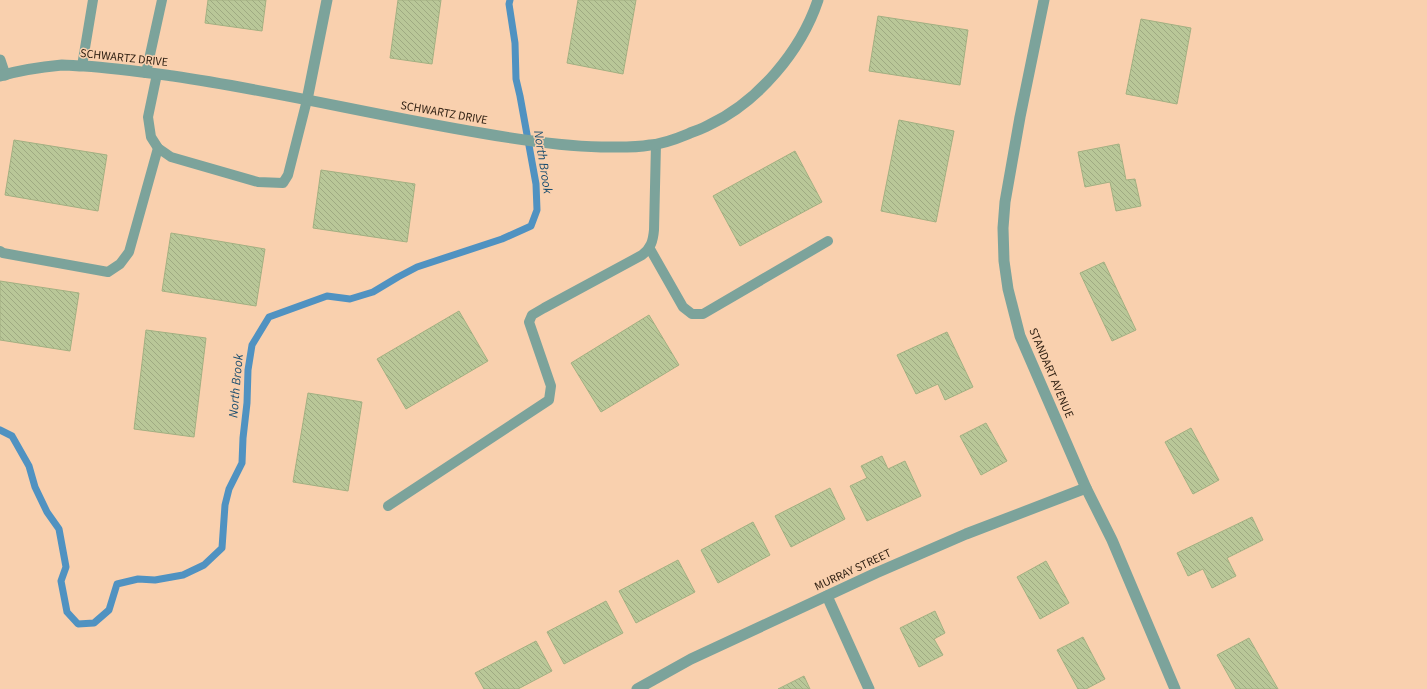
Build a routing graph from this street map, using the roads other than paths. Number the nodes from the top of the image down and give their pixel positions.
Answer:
1 (93, 0) edge
2 (162, 0) edge
3 (327, 0) edge
4 (818, 0) edge
5 (1044, 0) edge
6 (0, 60) edge
7 (82, 66) junction
8 (151, 73) junction
9 (2, 75) edge
10 (307, 100) junction
11 (656, 144) junction
12 (158, 148) junction
13 (828, 241) dead end
14 (650, 249) junction
15 (0, 251) edge
16 (1086, 488) junction
17 (388, 506) dead end
18 (827, 596) junction
19 (637, 689) edge
20 (869, 689) edge
21 (1175, 689) edge

1 - 7 lane
2 - 8 lane
3 - 10 street
4 - 11 street, SCHWARTZ DRIVE
5 - 16 street, STANDART AVENUE
6 - 9 street, SCHWARTZ DRIVE
7 - 8 street, SCHWARTZ DRIVE
7 - 9 street, SCHWARTZ DRIVE
8 - 10 street, SCHWARTZ DRIVE
8 - 12 lane
10 - 11 street, SCHWARTZ DRIVE
10 - 12 lane
11 - 14 lane
12 - 15 lane
13 - 14 lane
14 - 17 lane
16 - 18 street, MURRAY STREET
16 - 21 street, STANDART AVENUE
18 - 19 street, MURRAY STREET
18 - 20 street

